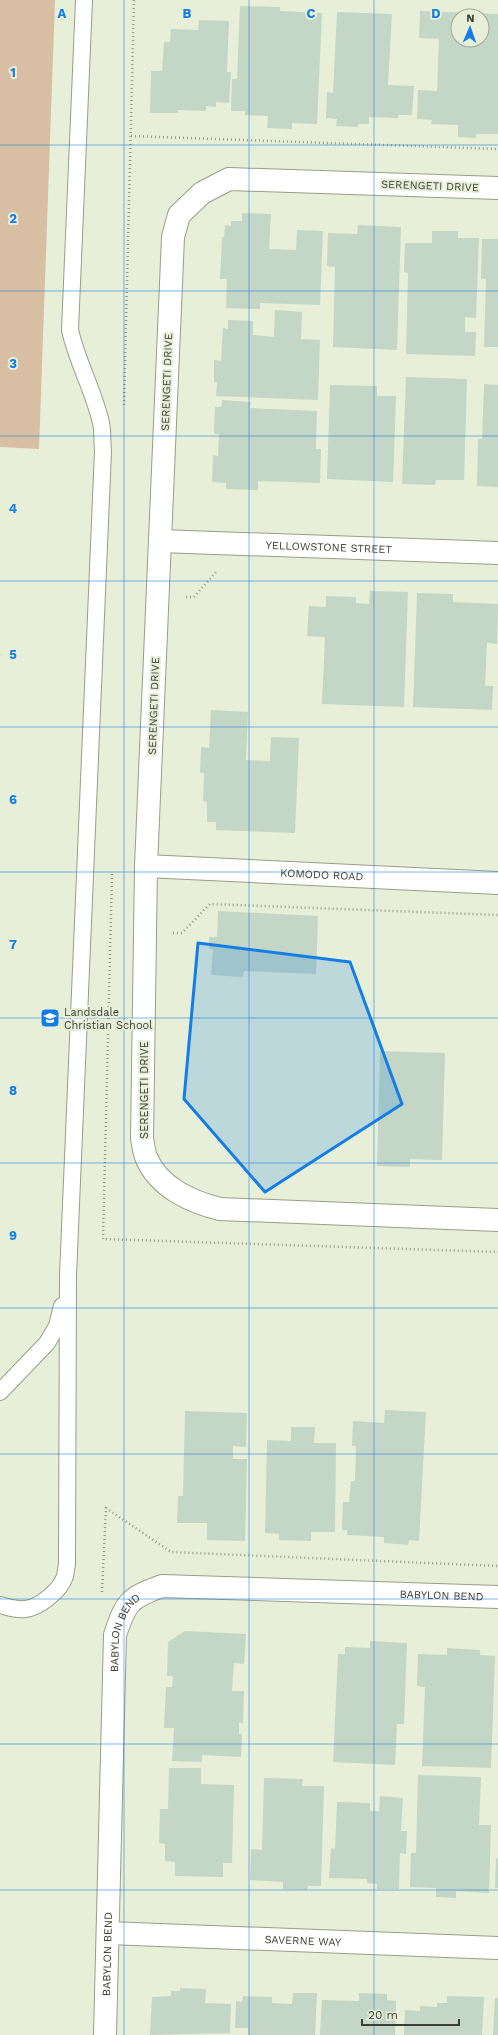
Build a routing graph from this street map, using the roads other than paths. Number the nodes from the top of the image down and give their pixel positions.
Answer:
1 (84, 0) edge
2 (498, 188) edge
3 (160, 541) junction
4 (498, 554) edge
5 (146, 866) junction
6 (498, 883) edge
7 (498, 1220) edge
8 (68, 1275) junction
9 (0, 1392) edge
10 (498, 1597) edge
11 (0, 1605) edge
12 (108, 1933) junction
13 (498, 1948) edge
14 (105, 2035) edge

1 - 8 lane
2 - 3 street, SERENGETI DRIVE
3 - 4 street, YELLOWSTONE STREET
3 - 5 street, SERENGETI DRIVE
5 - 6 street, KOMODO ROAD
5 - 7 street, SERENGETI DRIVE
8 - 9 lane
8 - 11 lane
10 - 12 street, BABYLON BEND
12 - 13 street, SAVERNE WAY
12 - 14 street, BABYLON BEND

